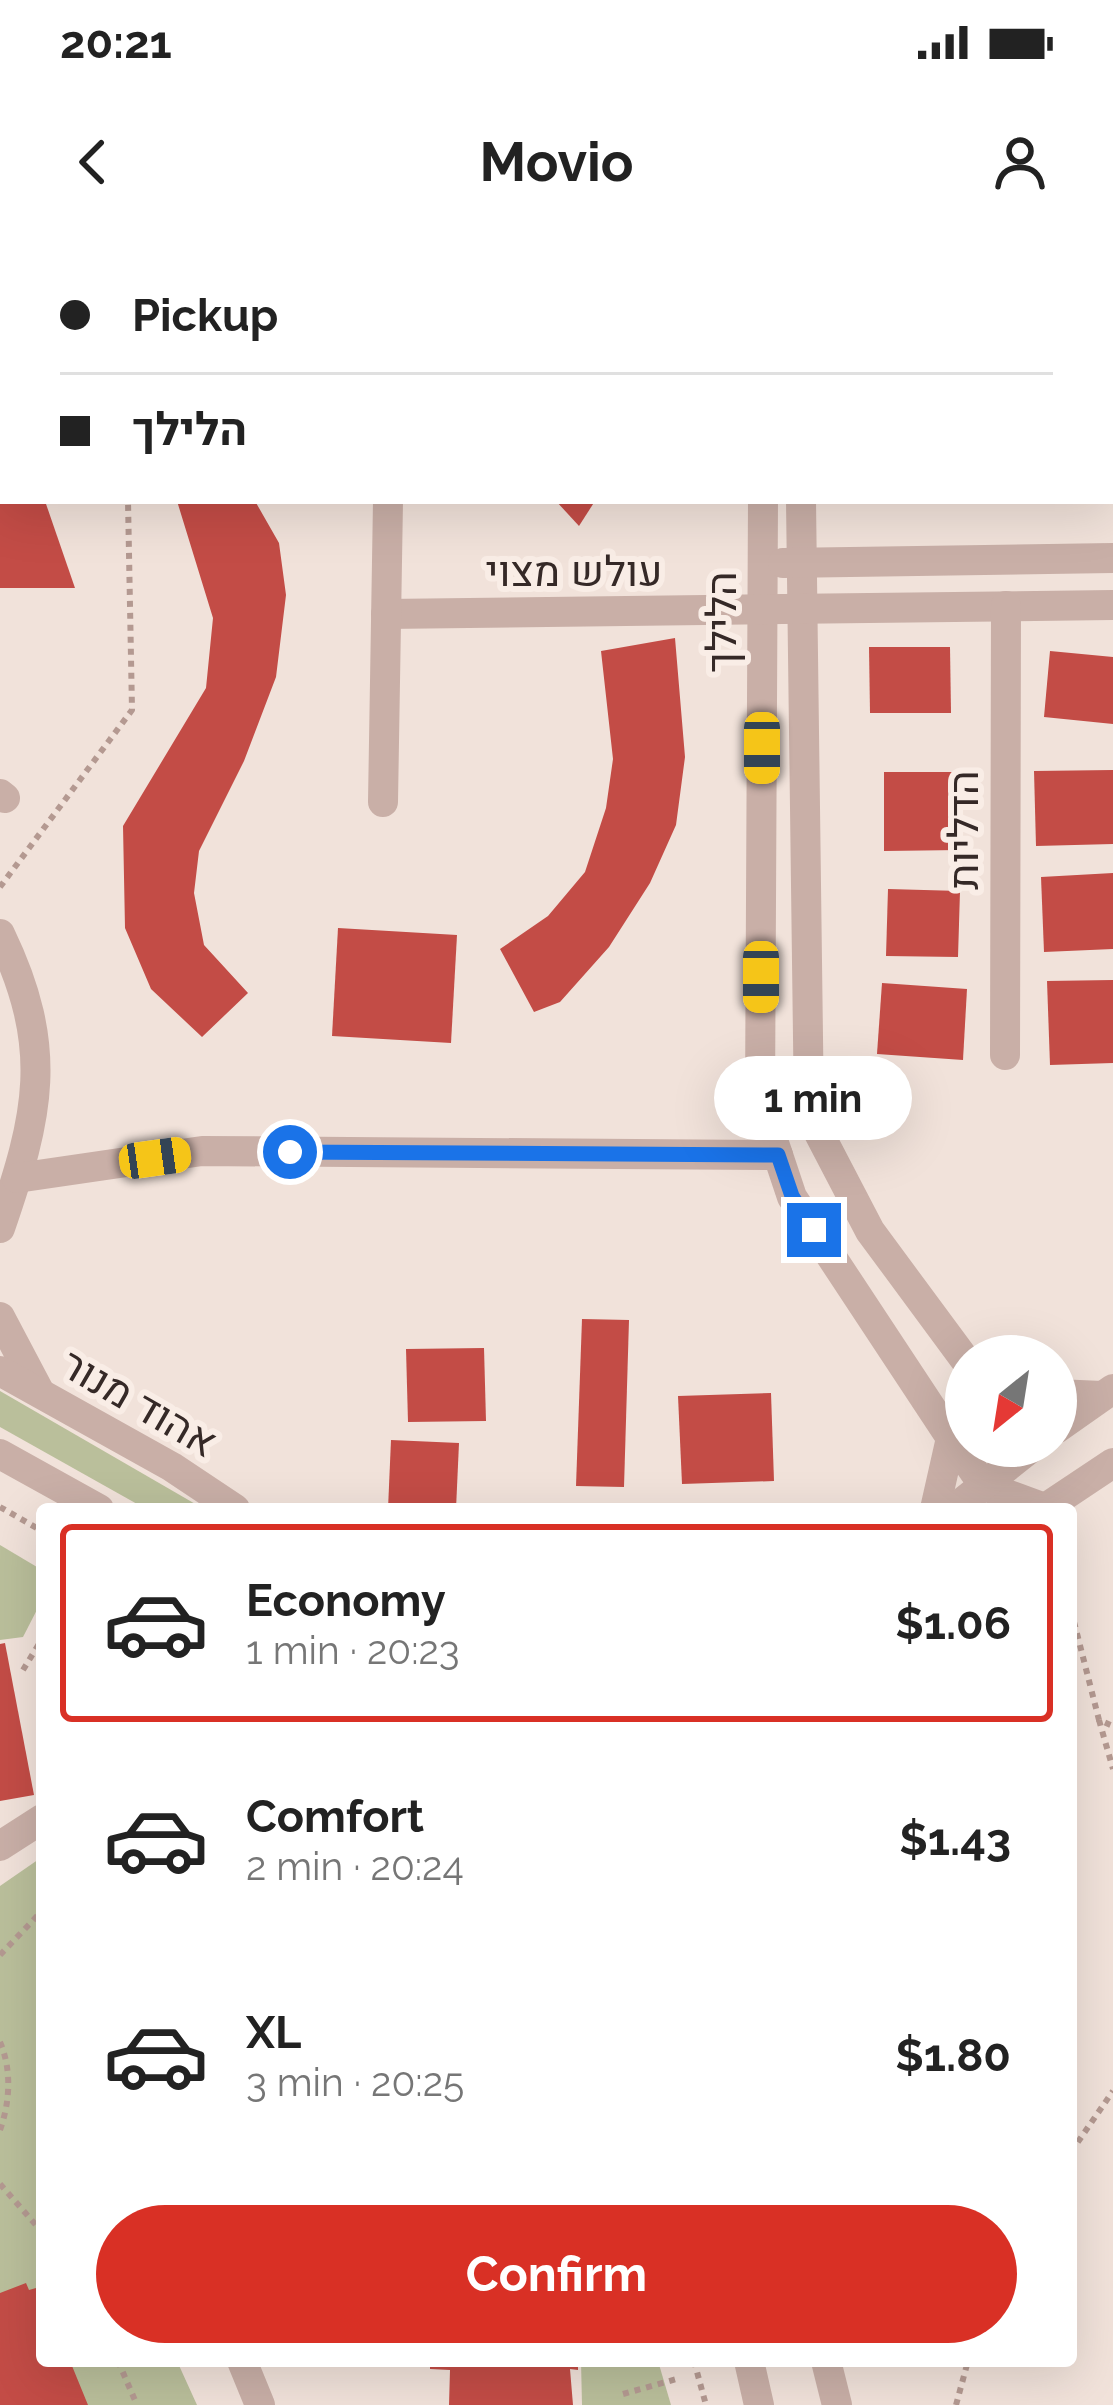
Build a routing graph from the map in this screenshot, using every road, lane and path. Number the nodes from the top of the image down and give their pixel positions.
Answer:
1 (128, 504) edge
2 (388, 504) edge
3 (763, 504) edge
4 (801, 504) edge
5 (1113, 558) edge
6 (764, 563) junction
7 (801, 563) junction
8 (1113, 604) edge
9 (1006, 606) junction
10 (800, 610) junction
11 (763, 611) junction
12 (386, 614) junction
13 (383, 802) dead end
14 (0, 886) edge
15 (0, 934) edge
16 (1005, 1054) dead end
17 (778, 1155) junction
18 (17, 1178) junction
19 (0, 1229) edge
20 (0, 1318) edge
21 (947, 1335) edge
22 (0, 1371) edge
23 (1108, 1392) edge
24 (1077, 1393) edge
25 (41, 1394) junction
26 (1077, 1415) edge
27 (945, 1429) edge
28 (0, 1454) edge
29 (1113, 1463) edge
30 (945, 1465) edge
31 (971, 1467) edge
32 (1006, 1467) edge
33 (1033, 1467) edge
34 (984, 1486) junction
35 (88, 1503) edge
36 (225, 1503) edge
37 (936, 1503) edge
38 (962, 1503) edge
39 (1029, 1503) edge
40 (1043, 1503) edge
41 (1054, 1503) edge
42 (0, 1507) edge
43 (36, 1528) edge
44 (1077, 1634) edge
45 (36, 1649) edge
46 (23, 1670) dead end
47 (1099, 1720) junction
48 (1113, 1726) edge
49 (1113, 1769) edge
50 (36, 1824) edge
51 (0, 1846) edge
52 (36, 1917) edge
53 (0, 1954) edge
54 (0, 2042) edge
55 (1113, 2091) edge
56 (0, 2130) edge
57 (1077, 2143) edge
58 (0, 2184) edge
59 (36, 2224) edge
60 (121, 2367) edge
61 (244, 2367) edge
62 (696, 2367) edge
63 (750, 2367) edge
64 (828, 2367) edge
65 (966, 2367) edge
66 (680, 2378) dead end
67 (623, 2394) dead end
68 (137, 2405) edge
69 (260, 2405) edge
70 (706, 2405) edge
71 (759, 2405) edge
72 (837, 2405) edge
73 (956, 2405) edge

1 - 14 path
2 - 12 street
3 - 6 street, הלילך
4 - 7 street, הלילך
5 - 7 street
6 - 7 street
6 - 11 street, הלילך
7 - 10 street, הלילך
8 - 9 street
9 - 10 street
9 - 16 street, הדליות
10 - 11 street
10 - 21 street, הלילך
11 - 12 street, עולש מצוי
11 - 17 street, הלילך
12 - 13 street
15 - 18 street
17 - 18 street
17 - 27 street, הלילך
18 - 19 street
20 - 25 street
22 - 25 street, אהוד מנור
23 - 24 street
23 - 26 street
25 - 36 street, אהוד מנור
28 - 35 street
29 - 41 street
30 - 37 street
31 - 34 street, הלילך
32 - 34 street
33 - 40 street
34 - 38 street
34 - 39 street
42 - 43 path
44 - 47 path
45 - 46 path
47 - 48 path
47 - 49 path
50 - 51 street
52 - 53 path
54 - 56 path
55 - 57 path
58 - 59 path
60 - 68 path
61 - 69 street
62 - 70 path
63 - 71 street
64 - 72 street
65 - 73 path
66 - 67 path

